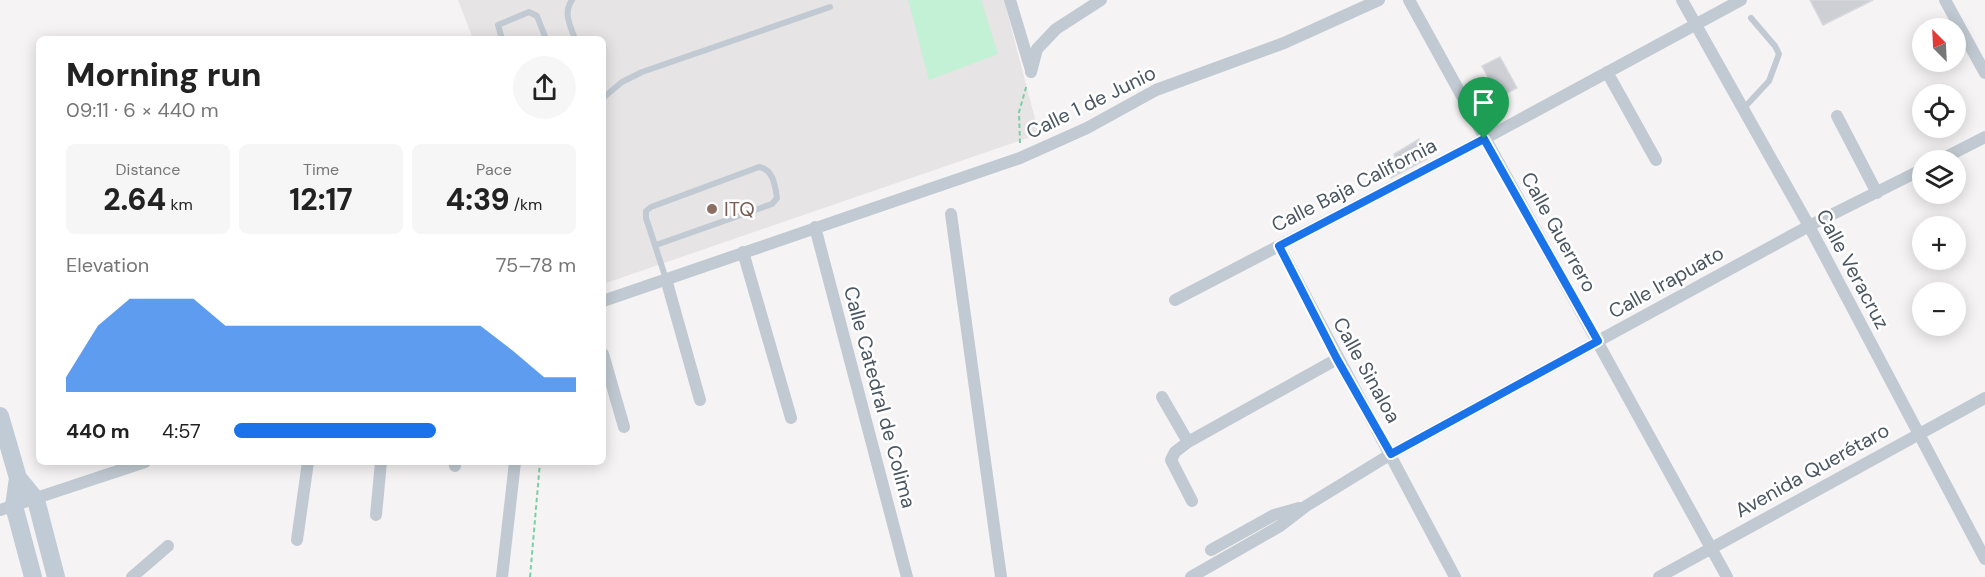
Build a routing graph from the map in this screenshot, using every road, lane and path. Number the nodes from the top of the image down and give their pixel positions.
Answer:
1 (572, 0) edge
2 (1011, 0) edge
3 (1101, 0) edge
4 (1379, 0) edge
5 (1409, 0) edge
6 (1682, 0) edge
7 (1741, 0) edge
8 (1945, 0) edge
9 (830, 7) dead end
10 (1751, 18) dead end
11 (1695, 25) junction
12 (501, 36) edge
13 (545, 36) edge
14 (574, 36) edge
15 (1031, 72) junction
16 (1607, 72) junction
17 (1985, 73) edge
18 (606, 95) edge
19 (1742, 109) junction
20 (1837, 116) dead end
21 (1985, 137) edge
22 (1484, 139) junction
23 (1960, 150) edge
24 (1020, 158) junction
25 (1656, 160) dead end
26 (1912, 175) edge
27 (1877, 193) junction
28 (951, 214) dead end
29 (1809, 226) junction
30 (815, 227) junction
31 (656, 245) junction
32 (1279, 246) junction
33 (742, 252) junction
34 (666, 279) junction
35 (606, 300) edge
36 (1175, 300) dead end
37 (1598, 341) junction
38 (1337, 359) junction
39 (606, 364) edge
40 (1162, 397) dead end
41 (1985, 398) edge
42 (700, 400) dead end
43 (0, 416) edge
44 (791, 418) dead end
45 (624, 427) dead end
46 (1918, 434) junction
47 (1188, 442) junction
48 (1391, 454) junction
49 (136, 465) edge
50 (308, 465) edge
51 (381, 465) edge
52 (515, 465) edge
53 (540, 465) edge
54 (18, 478) junction
55 (36, 500) junction
56 (1192, 501) dead end
57 (1306, 506) junction
58 (7, 508) edge
59 (376, 515) dead end
60 (297, 540) dead end
61 (168, 546) dead end
62 (1712, 548) junction
63 (1211, 550) dead end
64 (1985, 559) edge
65 (33, 577) edge
66 (56, 577) edge
67 (132, 577) edge
68 (502, 577) edge
69 (530, 577) edge
70 (907, 577) edge
71 (1001, 577) edge
72 (1191, 577) edge
73 (1455, 577) edge
74 (1659, 577) edge
75 (1727, 577) edge

1 - 14 lane
2 - 15 street
3 - 15 street
4 - 24 street, Calle 1 de Junio
5 - 22 street, Calle Guerrero
6 - 11 street, Calle Veracruz
7 - 11 street, Calle Baja California
8 - 17 street
9 - 18 lane
10 - 19 lane
11 - 16 street, Calle Baja California
11 - 19 street, Calle Veracruz
12 - 13 lane
15 - 24 path
16 - 22 street, Calle Baja California
16 - 25 street
19 - 29 street, Calle Veracruz
20 - 27 street
21 - 23 street
22 - 32 street, Calle Baja California
22 - 37 street, Calle Guerrero
24 - 30 street, Calle 1 de Junio
26 - 27 street, Calle Irapuato
27 - 29 street, Calle Irapuato
28 - 71 street
29 - 37 street, Calle Irapuato
29 - 46 street, Calle Veracruz
30 - 33 street, Calle 1 de Junio
30 - 70 street, Calle Catedral de Colima
31 - 31 lane
31 - 34 lane
32 - 36 street, Calle Baja California
32 - 38 street, Calle Sinaloa
33 - 34 street, Calle 1 de Junio
33 - 44 street
34 - 35 street, Calle 1 de Junio
34 - 42 street
37 - 48 street, Calle Irapuato
37 - 62 street, Calle Guerrero
38 - 47 street
38 - 48 street, Calle Sinaloa
39 - 45 street
40 - 47 street
41 - 46 street, Avenida Querétaro
43 - 54 street
46 - 62 street, Avenida Querétaro
46 - 64 street, Calle Veracruz
47 - 56 street
48 - 57 street, Calle Irapuato
48 - 73 street, Calle Sinaloa
49 - 55 street
50 - 60 street
51 - 59 street
52 - 68 street
53 - 69 path
54 - 55 street
54 - 58 street
55 - 58 street
55 - 66 street
57 - 63 street, Calle Irapuato
57 - 72 street, Calle Irapuato
58 - 65 street
61 - 67 street
62 - 74 street, Avenida Querétaro
62 - 75 street, Calle Guerrero

